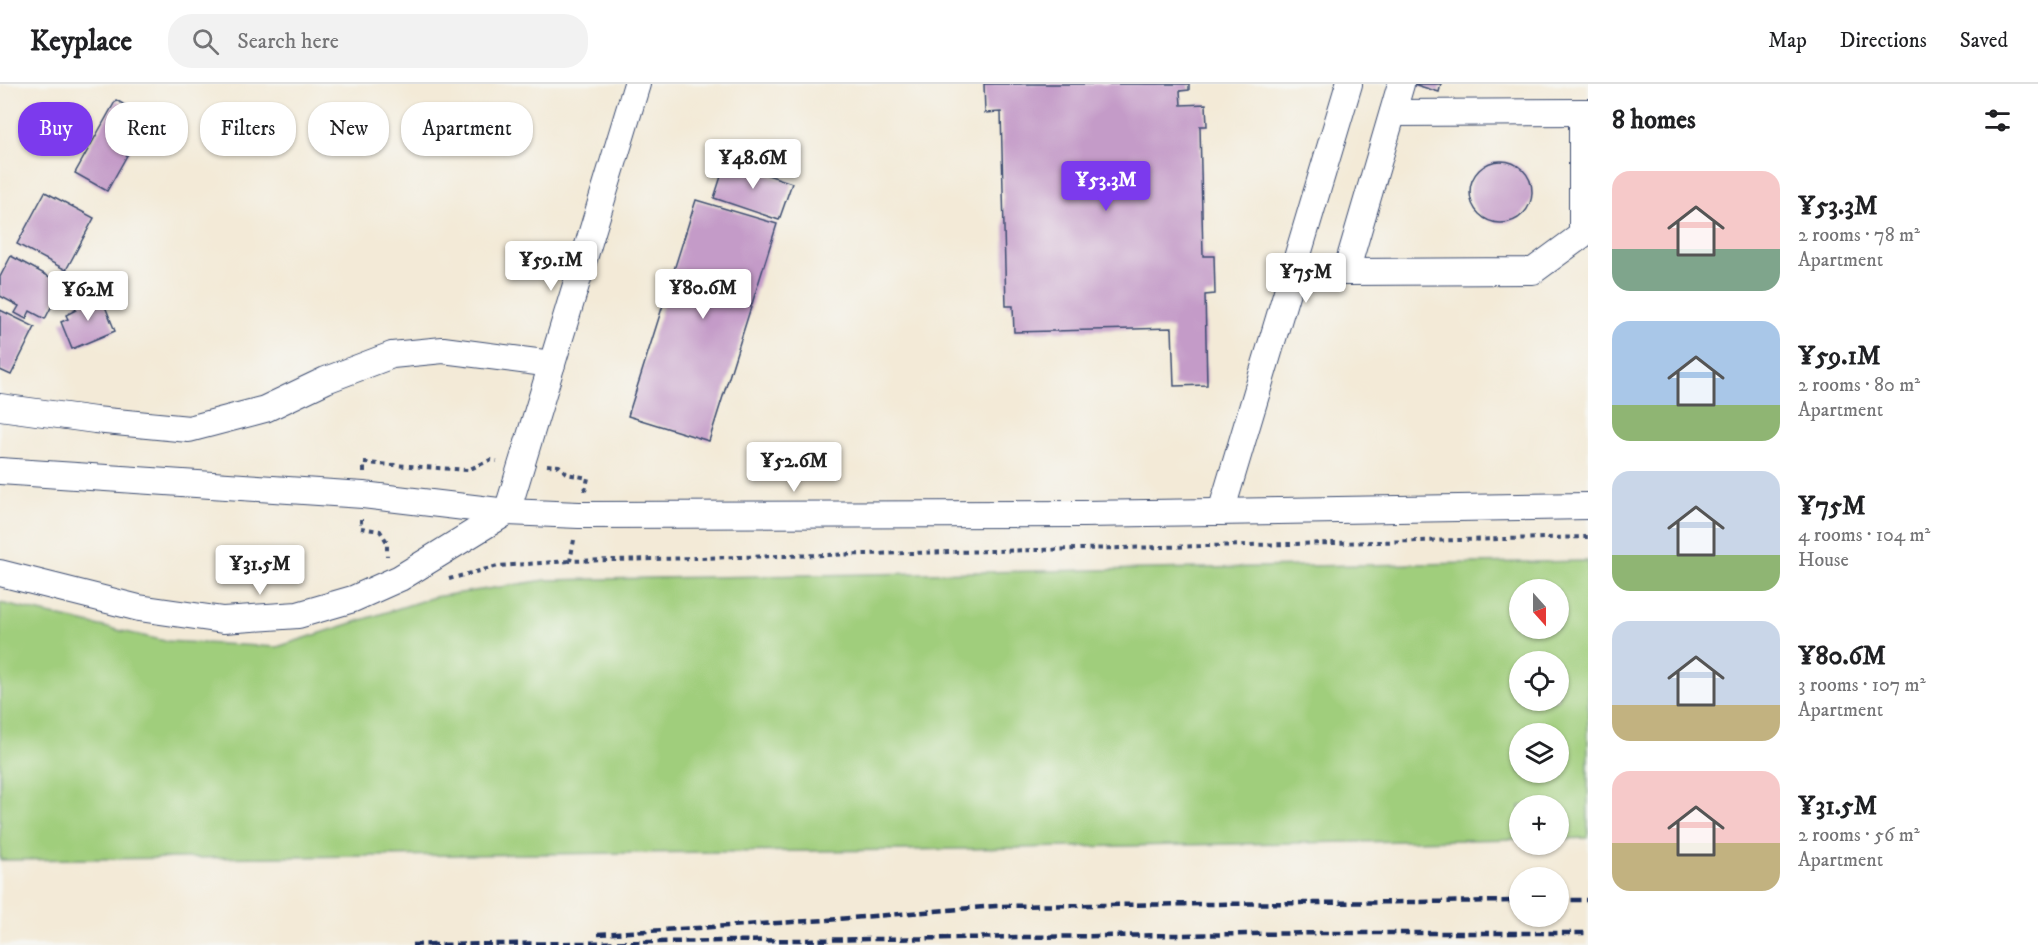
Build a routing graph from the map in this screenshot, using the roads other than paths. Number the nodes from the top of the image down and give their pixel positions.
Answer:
1 (637, 84) edge
2 (1349, 84) edge
3 (1401, 84) edge
4 (1393, 112) junction
5 (1585, 112) edge
6 (552, 364) junction
7 (0, 407) edge
8 (0, 471) edge
9 (1588, 506) edge
10 (507, 512) junction
11 (1221, 512) junction
12 (0, 573) edge

1 - 6 street
2 - 11 street
3 - 4 street
4 - 5 street
4 - 5 street
6 - 7 street
6 - 10 street
8 - 10 street
9 - 11 street
10 - 11 street
10 - 12 street

